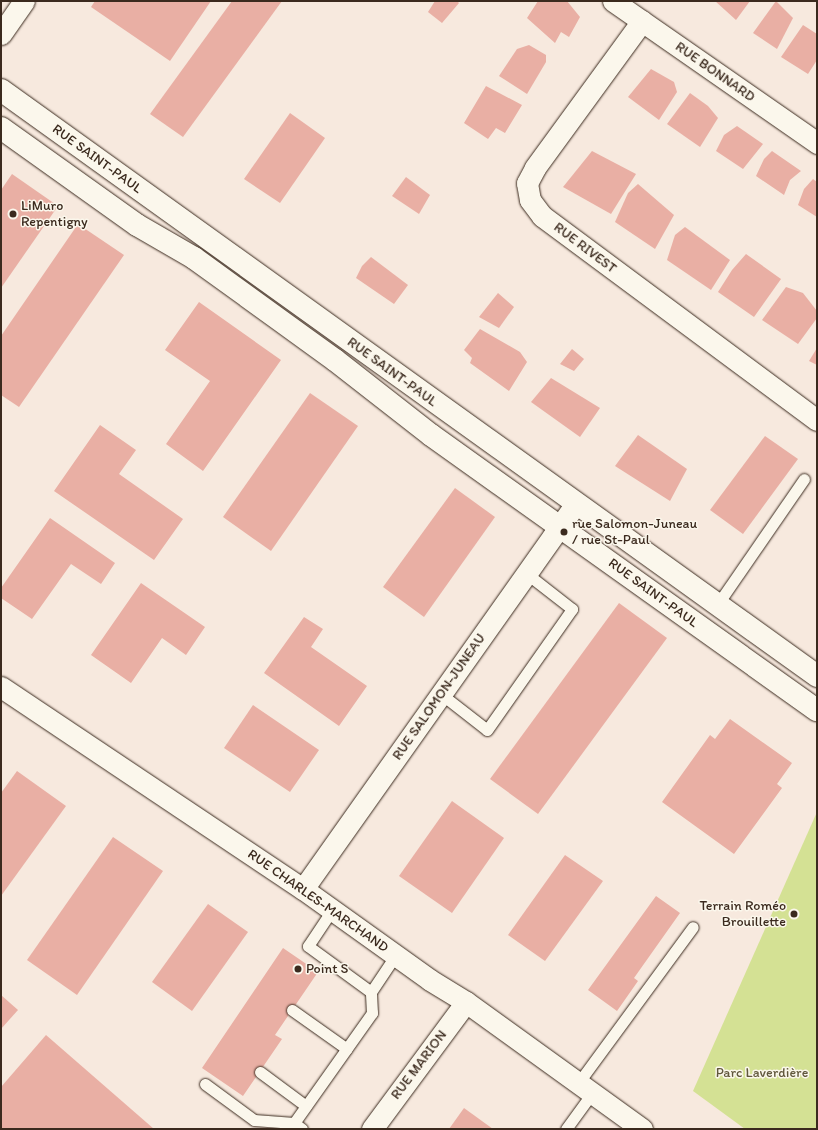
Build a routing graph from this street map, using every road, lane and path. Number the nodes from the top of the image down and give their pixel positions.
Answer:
1 (24, 1) edge
2 (613, 1) edge
3 (642, 21) junction
4 (1, 34) edge
5 (1, 90) edge
6 (1, 128) edge
7 (817, 143) edge
8 (193, 228) junction
9 (194, 258) junction
10 (342, 336) junction
11 (335, 360) junction
12 (443, 408) junction
13 (817, 420) edge
14 (431, 435) junction
15 (804, 479) dead end
16 (576, 504) junction
17 (560, 526) junction
18 (526, 574) junction
19 (717, 605) junction
20 (817, 677) edge
21 (1, 687) edge
22 (441, 694) junction
23 (799, 697) junction
24 (817, 710) edge
25 (303, 889) junction
26 (332, 910) junction
27 (693, 927) dead end
28 (395, 956) junction
29 (371, 992) junction
30 (466, 1002) junction
31 (292, 1010) dead end
32 (347, 1049) junction
33 (260, 1072) dead end
34 (205, 1084) dead end
35 (586, 1087) junction
36 (306, 1106) junction
37 (637, 1124) edge
38 (296, 1127) edge
39 (372, 1129) edge
40 (566, 1129) edge

1 - 4 street
2 - 3 street, RUE BONNARD
3 - 7 street, RUE BONNARD
3 - 13 street, RUE RIVEST
5 - 8 street, RUE SAINT-PAUL
6 - 9 street, RUE SAINT-PAUL
8 - 9 street
8 - 10 street, RUE SAINT-PAUL
9 - 11 street, RUE SAINT-PAUL
10 - 11 street, RUE SAINT-PAUL
10 - 12 street, RUE SAINT-PAUL
11 - 14 street, RUE SAINT-PAUL
12 - 14 street, RUE SAINT-PAUL
12 - 16 street, RUE SAINT-PAUL
14 - 17 street, RUE SAINT-PAUL
15 - 19 lane
16 - 17 street, RUE SALOMON-JUNEAU
16 - 19 street, RUE SAINT-PAUL
17 - 18 street, RUE SALOMON-JUNEAU
17 - 23 street, RUE SAINT-PAUL
18 - 22 street, RUE SALOMON-JUNEAU
18 - 22 lane
19 - 20 street, RUE SAINT-PAUL
20 - 23 street
21 - 25 street, RUE CHARLES-MARCHAND
22 - 25 street, RUE SALOMON-JUNEAU
23 - 24 street, RUE SAINT-PAUL
25 - 26 street, RUE CHARLES-MARCHAND
26 - 28 street, RUE CHARLES-MARCHAND
26 - 29 lane
27 - 35 lane
28 - 29 lane
28 - 30 street, RUE CHARLES-MARCHAND
29 - 32 lane
30 - 35 street, RUE CHARLES-MARCHAND
30 - 39 street, RUE MARION
31 - 32 lane
32 - 36 lane
33 - 36 lane
34 - 38 lane
35 - 37 street, RUE CHARLES-MARCHAND
35 - 40 lane
36 - 38 lane

